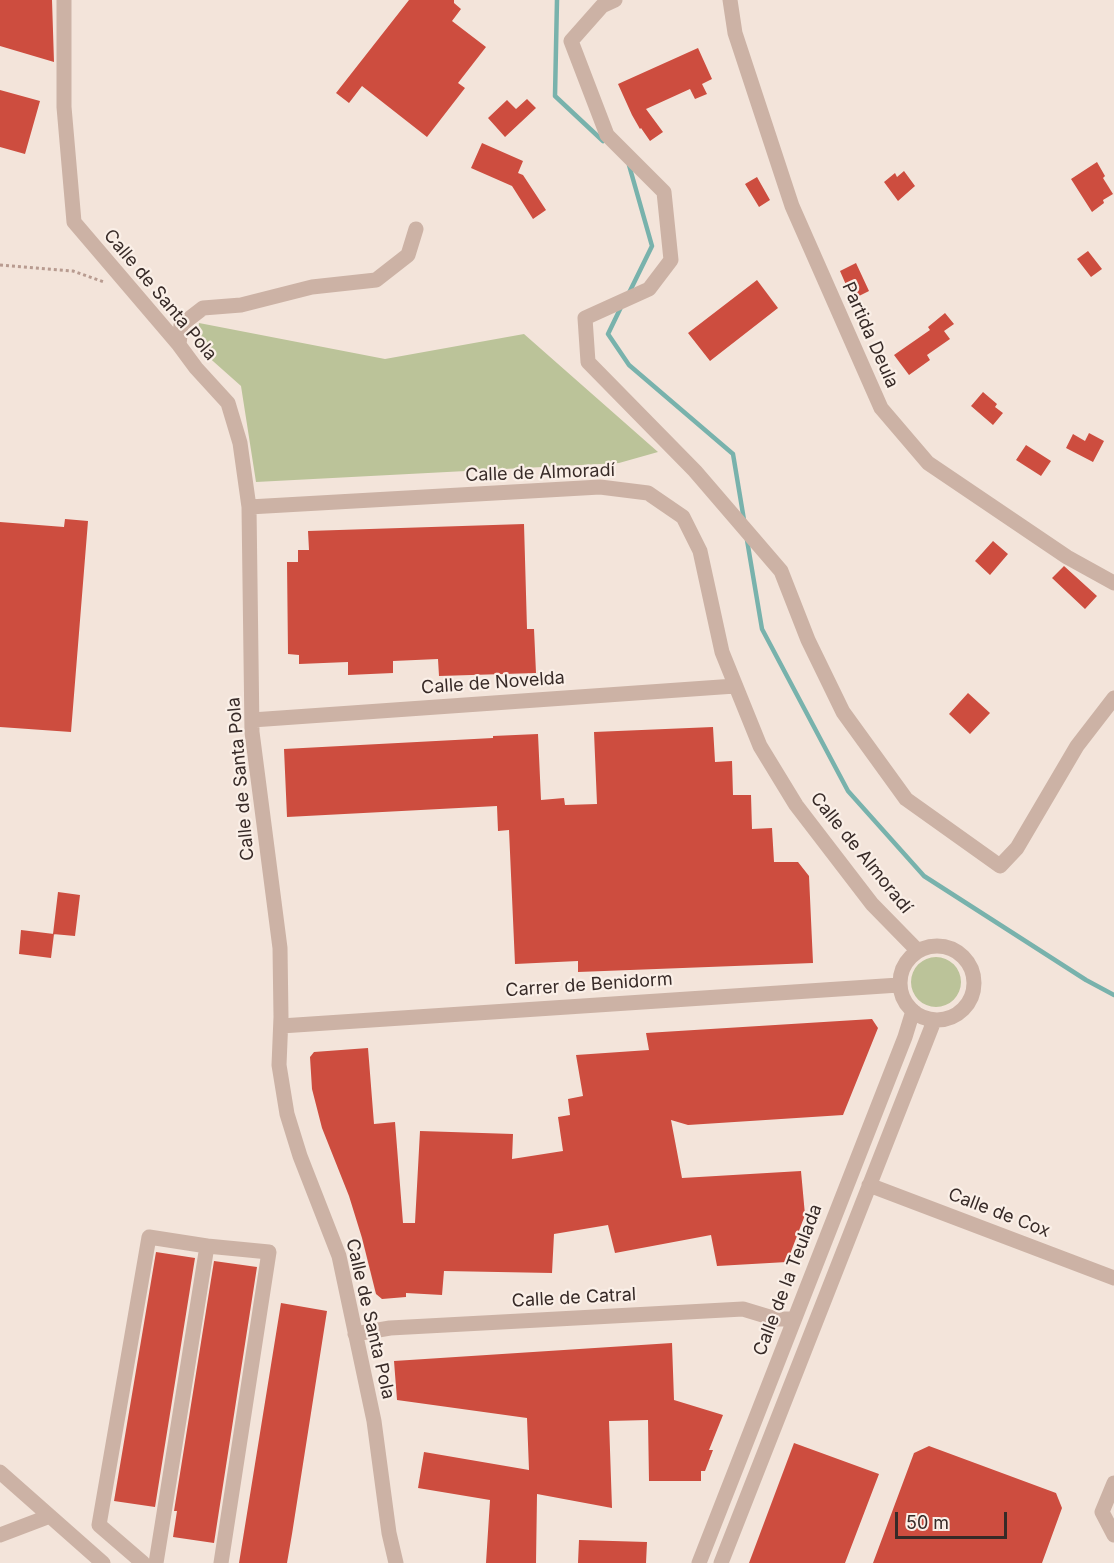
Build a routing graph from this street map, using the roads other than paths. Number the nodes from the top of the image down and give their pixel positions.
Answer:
1 (64, 0) edge
2 (615, 0) edge
3 (730, 0) edge
4 (416, 229) dead end
5 (179, 345) junction
6 (249, 507) junction
7 (1114, 583) edge
8 (735, 686) junction
9 (1114, 698) edge
10 (252, 720) junction
11 (918, 951) junction
12 (899, 985) junction
13 (913, 1011) junction
14 (934, 1021) junction
15 (281, 1026) junction
16 (869, 1185) junction
17 (207, 1246) junction
18 (1114, 1278) edge
19 (794, 1318) junction
20 (355, 1334) junction
21 (0, 1472) edge
22 (1114, 1483) edge
23 (50, 1516) junction
24 (0, 1535) edge
25 (1114, 1535) edge
26 (103, 1563) edge
27 (144, 1563) edge
28 (156, 1563) edge
29 (221, 1563) edge
30 (396, 1563) edge
31 (699, 1563) edge
32 (721, 1563) edge

1 - 5 street, Calle de Santa Pola
2 - 9 street
3 - 7 street, Partida Deula
4 - 5 street
5 - 6 street, Calle de Santa Pola
6 - 8 street, Calle de Almoradí
6 - 10 street, Calle de Santa Pola
8 - 10 street, Calle de Novelda
8 - 11 street, Calle de Almoradí
10 - 15 street, Calle de Santa Pola
11 - 12 street
11 - 14 street
12 - 13 street
12 - 15 street, Carrer de Benidorm
13 - 14 street
13 - 19 street, Calle de la Teulada
14 - 16 street
15 - 20 street, Calle de Santa Pola
16 - 18 street, Calle de Cox
16 - 32 street
17 - 27 street
17 - 28 street
17 - 29 street
19 - 20 street, Calle de Catral
19 - 31 street, Calle de la Teulada
20 - 30 street, Calle de Santa Pola
21 - 23 street
22 - 25 street
23 - 24 street
23 - 26 street

